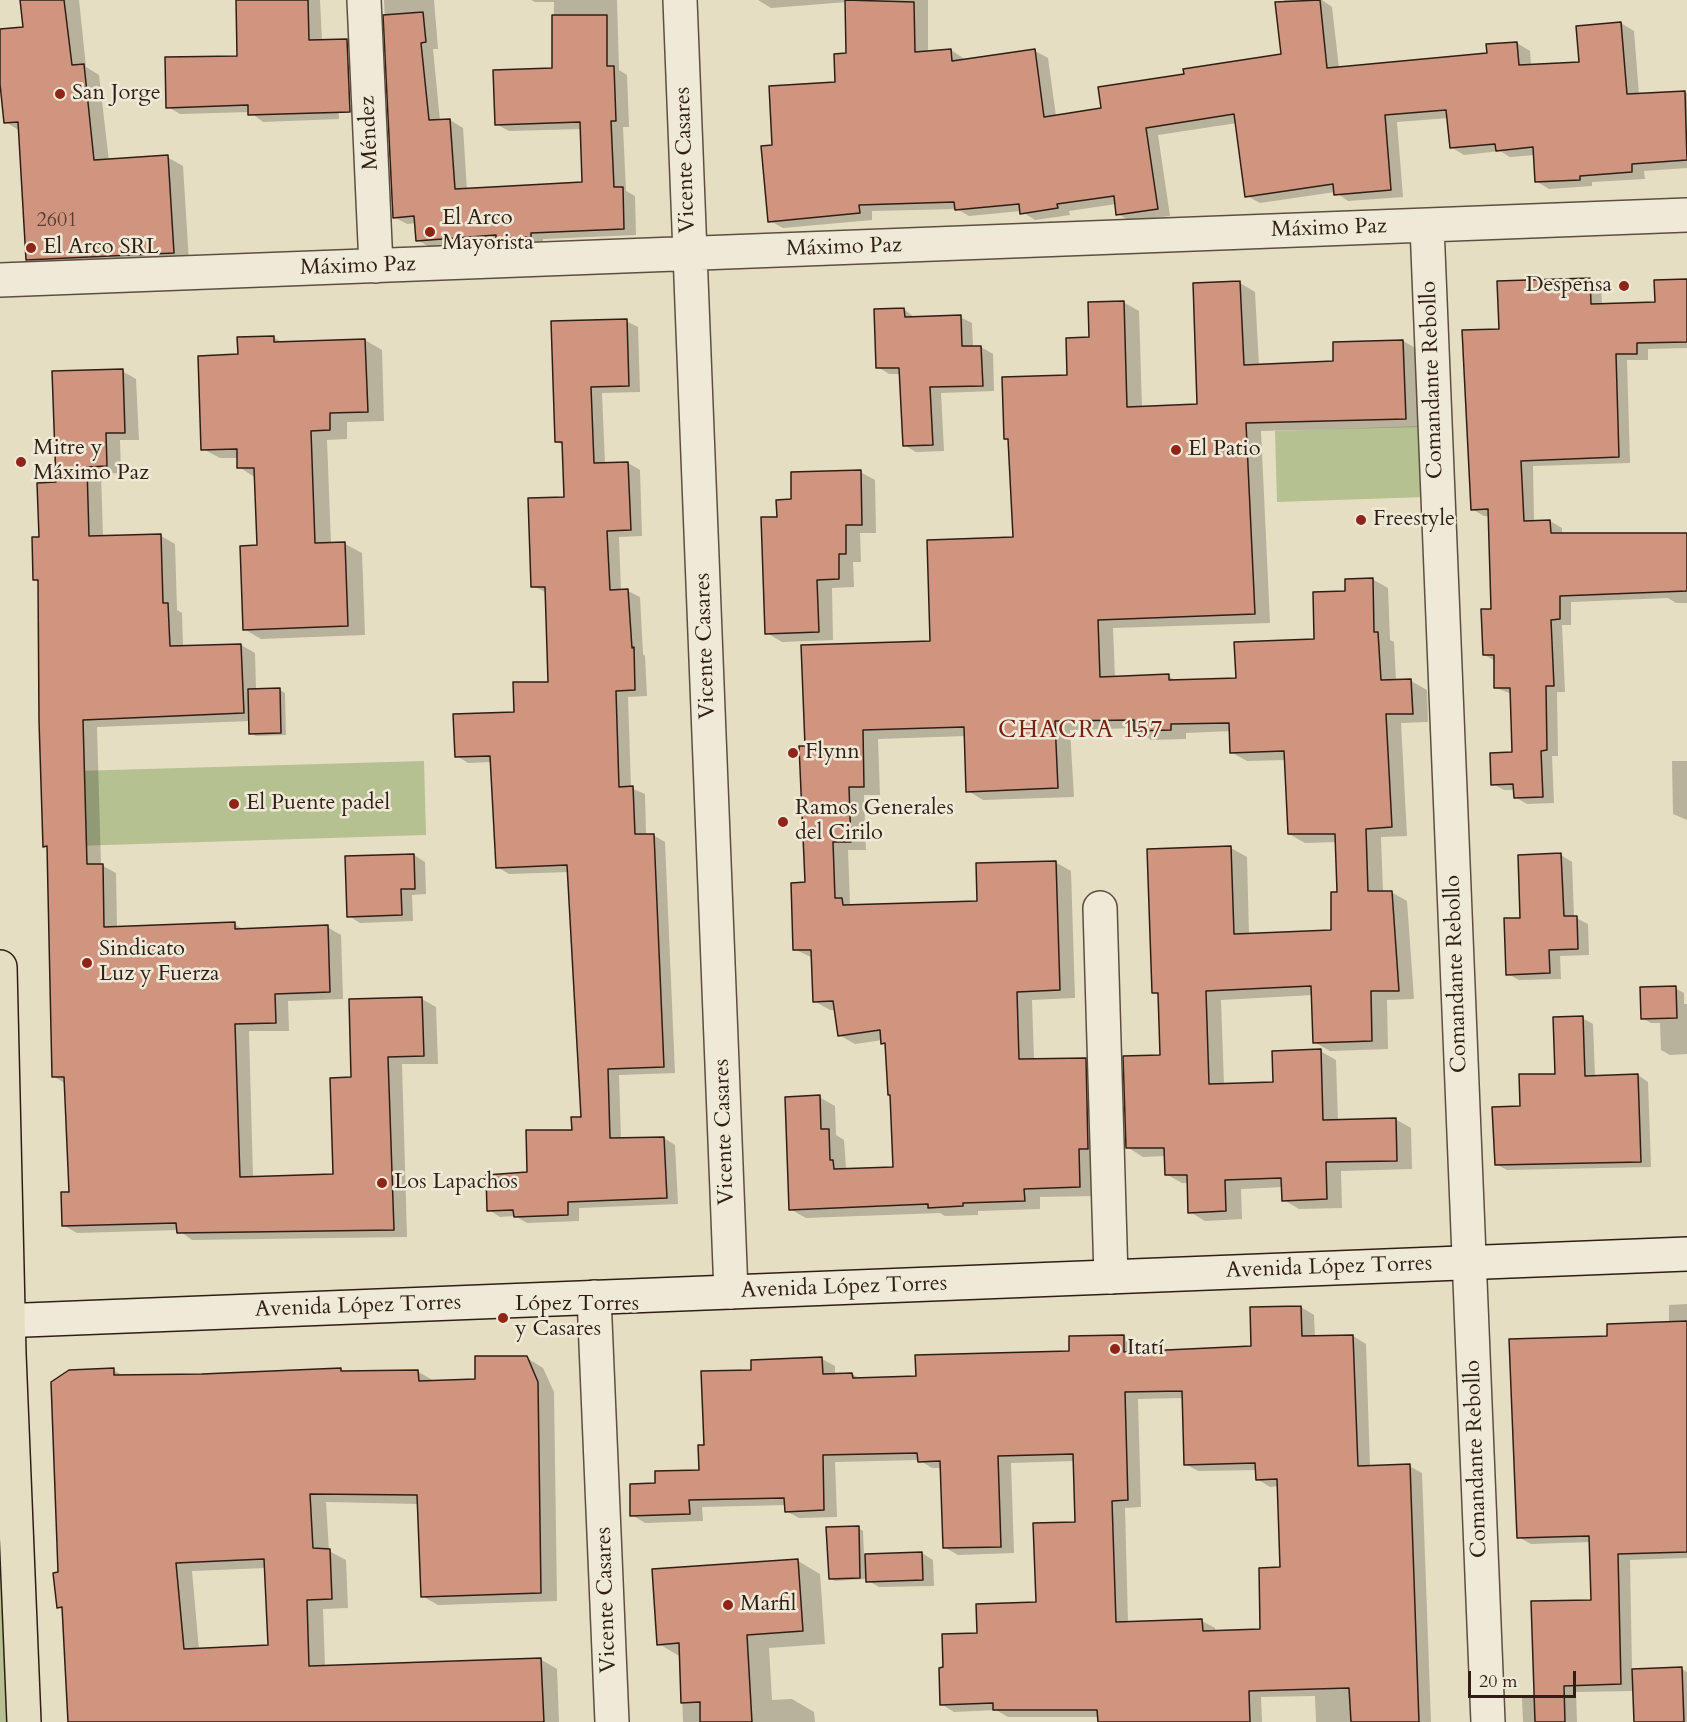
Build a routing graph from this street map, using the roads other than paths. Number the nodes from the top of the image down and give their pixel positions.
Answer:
1 (364, 0) edge
2 (680, 0) edge
3 (1687, 215) edge
4 (1426, 226) junction
5 (690, 254) junction
6 (376, 266) junction
7 (0, 280) edge
8 (1100, 908) dead end
9 (0, 983) edge
10 (1687, 1254) edge
11 (1469, 1263) junction
12 (1111, 1277) junction
13 (731, 1292) junction
14 (594, 1298) junction
15 (4, 1321) edge
16 (8, 1546) edge
17 (24, 1722) edge
18 (612, 1722) edge
19 (1488, 1722) edge

1 - 6 street, Méndez
2 - 5 street, Vicente Casares
3 - 4 street, Máximo Paz
4 - 5 street, Máximo Paz
4 - 11 street, Comandante Rebollo
5 - 6 street, Máximo Paz
5 - 13 street, Vicente Casares
6 - 7 street, Máximo Paz
8 - 12 street
9 - 15 main road
10 - 11 street, Avenida López Torres
11 - 12 street, Avenida López Torres
11 - 19 street, Comandante Rebollo
12 - 13 street, Avenida López Torres
13 - 14 street, Avenida López Torres
14 - 15 street, Avenida López Torres
14 - 18 street, Vicente Casares
15 - 16 main road
16 - 17 main road

